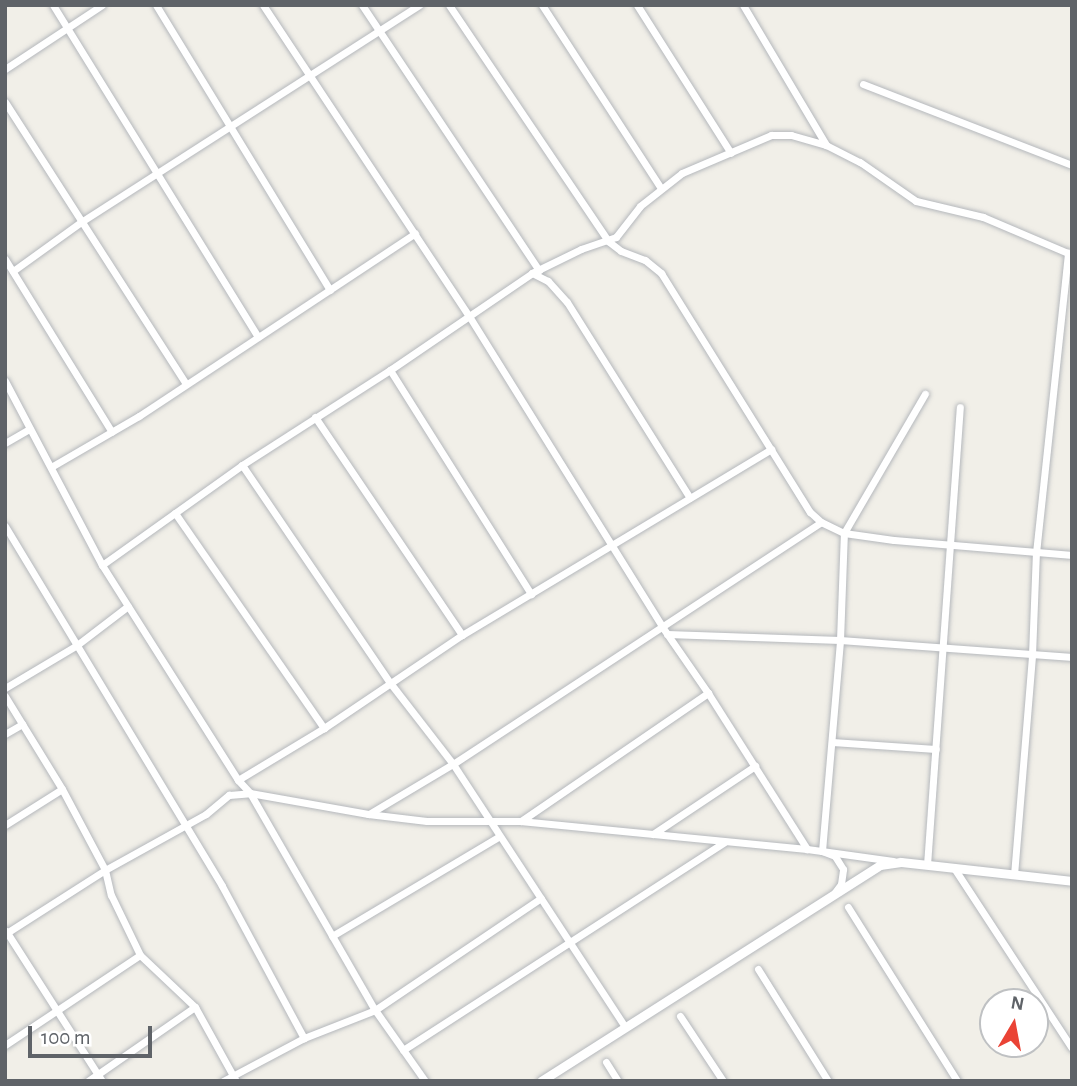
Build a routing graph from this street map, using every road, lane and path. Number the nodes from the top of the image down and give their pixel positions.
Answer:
1 (53, 5) edge
2 (102, 5) edge
3 (156, 5) edge
4 (263, 5) edge
5 (362, 5) edge
6 (419, 5) edge
7 (449, 5) edge
8 (542, 5) edge
9 (637, 5) edge
10 (743, 5) edge
11 (67, 29) junction
12 (379, 31) junction
13 (5, 69) edge
14 (307, 76) junction
15 (863, 83) dead end
16 (5, 102) edge
17 (230, 126) junction
18 (826, 145) junction
19 (731, 153) junction
20 (1072, 165) edge
21 (158, 173) junction
22 (661, 188) junction
23 (81, 222) junction
24 (415, 233) junction
25 (608, 240) junction
26 (1070, 254) edge
27 (5, 259) edge
28 (13, 271) junction
29 (535, 272) junction
30 (330, 289) junction
31 (469, 316) junction
32 (258, 337) junction
33 (390, 370) junction
34 (5, 381) edge
35 (186, 384) junction
36 (925, 394) dead end
37 (960, 407) dead end
38 (315, 417) junction
39 (29, 429) junction
40 (112, 432) junction
41 (5, 443) edge
42 (771, 449) junction
43 (242, 465) junction
44 (51, 467) junction
45 (690, 498) junction
46 (175, 513) junction
47 (821, 522) junction
48 (5, 526) edge
49 (844, 533) junction
50 (612, 545) junction
51 (948, 546) junction
52 (1036, 553) junction
53 (1072, 555) edge
54 (102, 565) junction
55 (531, 594) junction
56 (128, 606) junction
57 (665, 631) junction
58 (462, 635) junction
59 (841, 640) junction
60 (77, 645) junction
61 (944, 649) junction
62 (1032, 655) junction
63 (1072, 657) edge
64 (391, 684) junction
65 (5, 688) edge
66 (708, 693) junction
67 (5, 696) edge
68 (22, 724) junction
69 (324, 728) junction
70 (5, 734) edge
71 (832, 742) junction
72 (936, 749) junction
73 (453, 764) junction
74 (755, 766) junction
75 (238, 780) junction
76 (62, 789) junction
77 (250, 793) junction
78 (368, 814) junction
79 (520, 821) junction
80 (488, 822) junction
81 (185, 824) junction
82 (5, 825) edge
83 (652, 834) junction
84 (498, 836) junction
85 (725, 842) junction
86 (807, 849) junction
87 (822, 851) junction
88 (901, 862) junction
89 (926, 865) junction
90 (954, 868) junction
91 (105, 870) junction
92 (1014, 875) junction
93 (1072, 881) edge
94 (831, 894) junction
95 (541, 898) junction
96 (848, 907) dead end
97 (6, 933) edge
98 (332, 936) junction
99 (570, 943) junction
100 (140, 956) junction
101 (758, 969) dead end
102 (195, 1007) junction
103 (374, 1010) junction
104 (56, 1012) junction
105 (680, 1016) dead end
106 (625, 1027) junction
107 (304, 1038) junction
108 (5, 1045) edge
109 (1072, 1048) edge
110 (403, 1050) junction
111 (606, 1062) dead end
112 (100, 1077) edge
113 (234, 1078) edge
114 (88, 1081) edge
115 (223, 1081) edge
116 (425, 1081) edge
117 (541, 1081) edge
118 (618, 1081) edge
119 (723, 1081) edge
120 (828, 1081) edge
121 (957, 1081) edge

1 - 11 street
2 - 11 street
3 - 17 street
4 - 14 street
5 - 12 street
6 - 12 street
7 - 25 street
8 - 22 street
9 - 19 street
10 - 18 street
11 - 13 street
11 - 21 street
12 - 14 street
12 - 29 street
14 - 17 street
14 - 24 street
15 - 20 street
16 - 23 street
17 - 21 street
17 - 30 street
18 - 19 street
18 - 26 street
19 - 22 street
21 - 23 street
21 - 32 street
22 - 25 street
23 - 28 street
23 - 35 street
24 - 30 street
24 - 31 street
25 - 29 street
25 - 42 street
26 - 52 street
27 - 28 street
28 - 40 street
29 - 31 street
29 - 45 street
30 - 32 street
31 - 33 street
31 - 50 street
32 - 35 street
33 - 38 street
33 - 55 street
34 - 39 street
35 - 40 street
36 - 49 street
37 - 51 street
38 - 43 street
38 - 58 street
39 - 41 street
39 - 44 street
40 - 44 street
42 - 45 street
42 - 47 street
43 - 46 street
43 - 64 street
44 - 54 street
45 - 50 street
46 - 54 street
46 - 69 street
47 - 49 street
47 - 57 street
48 - 60 street
49 - 51 street
49 - 59 street
50 - 55 street
50 - 57 street
51 - 52 street
51 - 61 street
52 - 53 street
52 - 62 street
54 - 56 street
55 - 58 street
56 - 60 street
56 - 75 street
57 - 59 street
57 - 66 street
57 - 73 street
58 - 64 street
59 - 61 street
59 - 71 street
60 - 65 street
60 - 81 street
61 - 62 street
61 - 72 street
62 - 63 street
62 - 92 street
64 - 69 street
64 - 73 street
66 - 74 street
66 - 79 street
67 - 68 street
68 - 70 street
68 - 76 street
69 - 75 street
71 - 72 street
71 - 87 street
72 - 89 street
73 - 78 street
73 - 80 street
74 - 83 street
74 - 86 street
75 - 77 street
76 - 82 street
76 - 91 street
77 - 78 street
77 - 81 street
77 - 98 street
78 - 80 street
79 - 80 street
79 - 83 street
80 - 84 street
81 - 91 street
81 - 107 street
83 - 85 street
84 - 95 street
84 - 98 street
85 - 86 street
85 - 99 street
86 - 87 street
87 - 88 street
87 - 94 street
88 - 89 street
88 - 94 street
89 - 90 street
90 - 92 street
90 - 109 street
91 - 97 street
91 - 100 street
92 - 93 street
94 - 106 street
95 - 99 street
95 - 103 street
96 - 121 street
97 - 104 street
98 - 103 street
99 - 106 street
99 - 110 street
100 - 102 street
100 - 104 street
101 - 120 street
102 - 112 street
102 - 113 street
103 - 107 street
103 - 110 street
104 - 108 street
104 - 112 street
105 - 119 street
106 - 117 street
107 - 113 street
110 - 116 street
111 - 118 street
112 - 114 street
113 - 115 street

